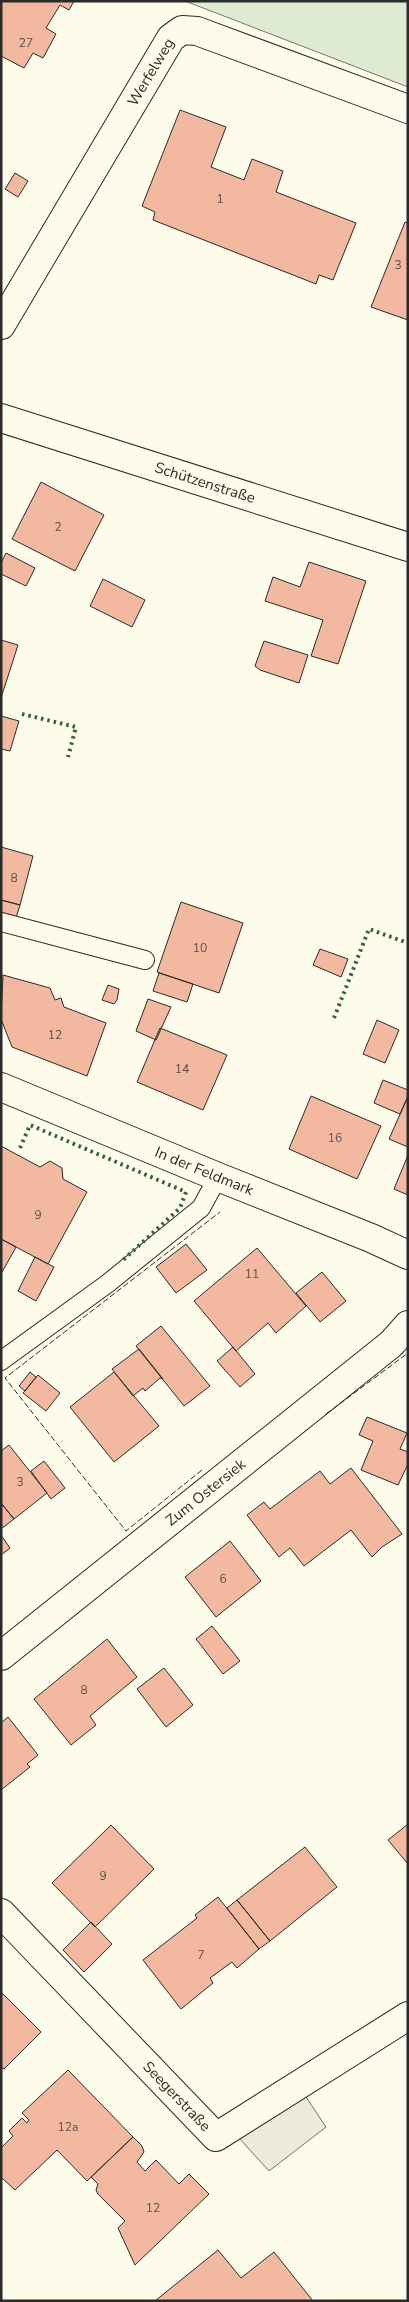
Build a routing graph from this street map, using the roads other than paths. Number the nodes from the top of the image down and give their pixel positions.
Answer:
1 (408, 109) edge
2 (1, 326) edge
3 (1, 418) edge
4 (408, 547) edge
5 (1, 922) edge
6 (144, 960) dead end
7 (1, 1087) edge
8 (218, 1177) junction
9 (408, 1256) edge
10 (408, 1325) edge
11 (1, 1361) edge
12 (1, 1656) edge
13 (1, 1913) edge
14 (408, 2016) edge

1 - 2 street, Werfelweg
3 - 4 street, Schützenstraße
5 - 6 lane
7 - 8 street, In der Feldmark
8 - 9 street, In der Feldmark
8 - 11 lane
10 - 12 street, Zum Ostersiek
13 - 14 street, Seegerstraße

